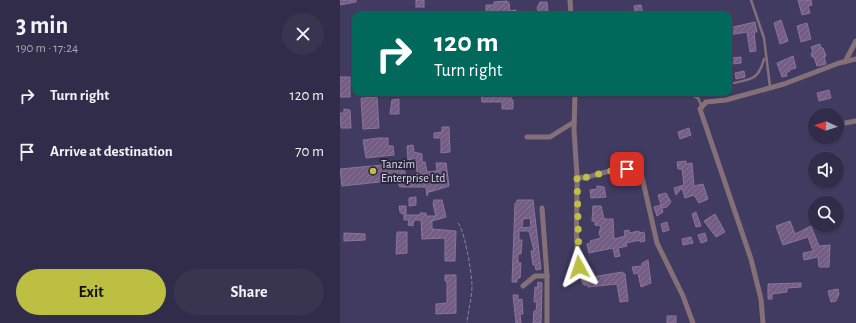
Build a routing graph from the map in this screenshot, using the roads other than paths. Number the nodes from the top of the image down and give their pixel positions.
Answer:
1 (570, 0) edge
2 (750, 0) edge
3 (571, 12) edge
4 (856, 41) edge
5 (765, 57) junction
6 (856, 59) edge
7 (845, 62) junction
8 (732, 83) edge
9 (770, 87) junction
10 (575, 96) edge
11 (693, 96) edge
12 (697, 98) joint
13 (701, 106) junction
14 (856, 121) edge
15 (574, 122) junction
16 (844, 123) edge
17 (526, 137) dead end
18 (577, 176) junction
19 (542, 208) dead end
20 (547, 276) junction
21 (584, 283) dead end
22 (523, 286) dead end
23 (547, 323) edge
24 (693, 323) edge
25 (763, 323) edge

1 - 3 street
2 - 5 lane
4 - 7 street
5 - 8 lane
5 - 9 lane
6 - 7 street
7 - 9 street
9 - 13 street
10 - 15 street
11 - 12 lane
12 - 13 lane
13 - 25 street
14 - 16 street
15 - 17 street
15 - 18 street
18 - 21 street
18 - 24 street
19 - 20 street
20 - 22 street
20 - 23 street

